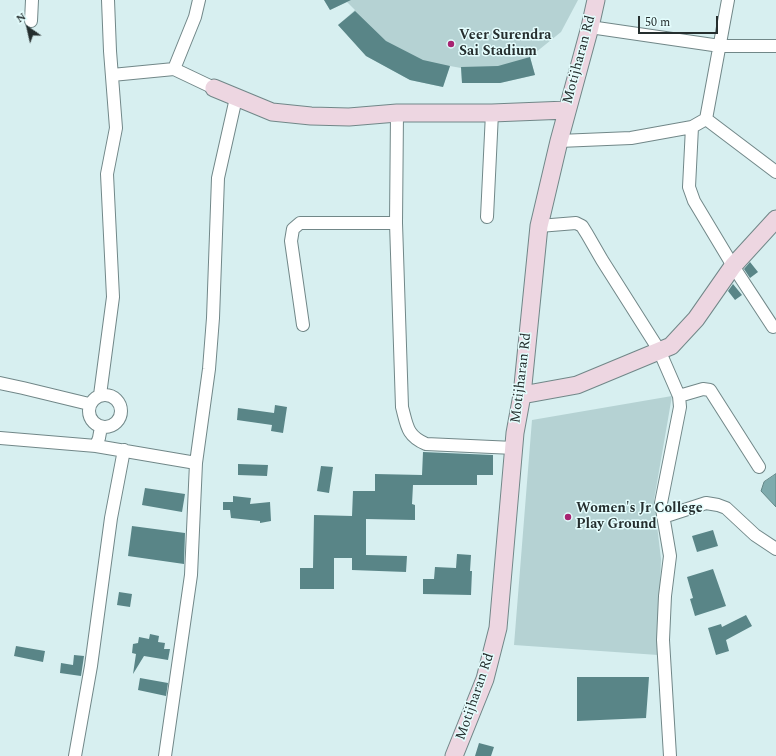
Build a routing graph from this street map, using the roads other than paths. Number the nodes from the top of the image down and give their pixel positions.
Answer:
1 (32, 0) edge
2 (108, 0) edge
3 (199, 0) edge
4 (596, 0) edge
5 (728, 0) edge
6 (31, 20) dead end
7 (590, 27) junction
8 (720, 46) junction
9 (776, 46) edge
10 (174, 69) junction
11 (112, 75) junction
12 (214, 88) joint
13 (236, 98) junction
14 (568, 110) junction
15 (492, 112) junction
16 (397, 113) junction
17 (706, 120) junction
18 (692, 127) junction
19 (559, 141) junction
20 (776, 172) edge
21 (487, 217) dead end
22 (776, 219) edge
23 (396, 223) junction
24 (540, 226) junction
25 (733, 266) junction
26 (303, 325) dead end
27 (773, 327) dead end
28 (659, 350) junction
29 (0, 383) edge
30 (100, 395) junction
31 (522, 395) junction
32 (679, 396) junction
33 (89, 404) junction
34 (101, 427) junction
35 (0, 438) edge
36 (96, 446) junction
37 (514, 448) junction
38 (124, 450) junction
39 (196, 463) junction
40 (759, 467) dead end
41 (663, 517) junction
42 (776, 549) edge
43 (167, 755) edge
44 (75, 756) edge
45 (454, 756) edge
46 (670, 756) edge

1 - 6 street
2 - 11 street
3 - 10 street
4 - 7 main road, Motijharan Rd
5 - 8 street
7 - 8 street
7 - 14 main road, Motijharan Rd
8 - 9 street
8 - 17 street
10 - 11 street
10 - 12 street
11 - 30 street
12 - 13 main road
13 - 16 main road
13 - 39 street
14 - 15 main road
14 - 19 main road, Motijharan Rd
15 - 16 main road
15 - 21 street
16 - 23 street
17 - 18 street
17 - 20 street
18 - 19 street
18 - 25 street
19 - 24 main road, Motijharan Rd
22 - 25 main road
23 - 26 street
23 - 37 street
24 - 28 street
24 - 31 main road, Motijharan Rd
25 - 27 street
25 - 28 main road
28 - 31 main road
28 - 32 street
29 - 33 street
30 - 33 street
30 - 34 street
31 - 37 main road, Motijharan Rd
32 - 40 street
32 - 41 street
33 - 34 street
34 - 36 street
35 - 36 street
36 - 38 street
37 - 45 main road, Motijharan Rd
38 - 39 street
38 - 44 street
39 - 43 street
41 - 42 street
41 - 46 street

